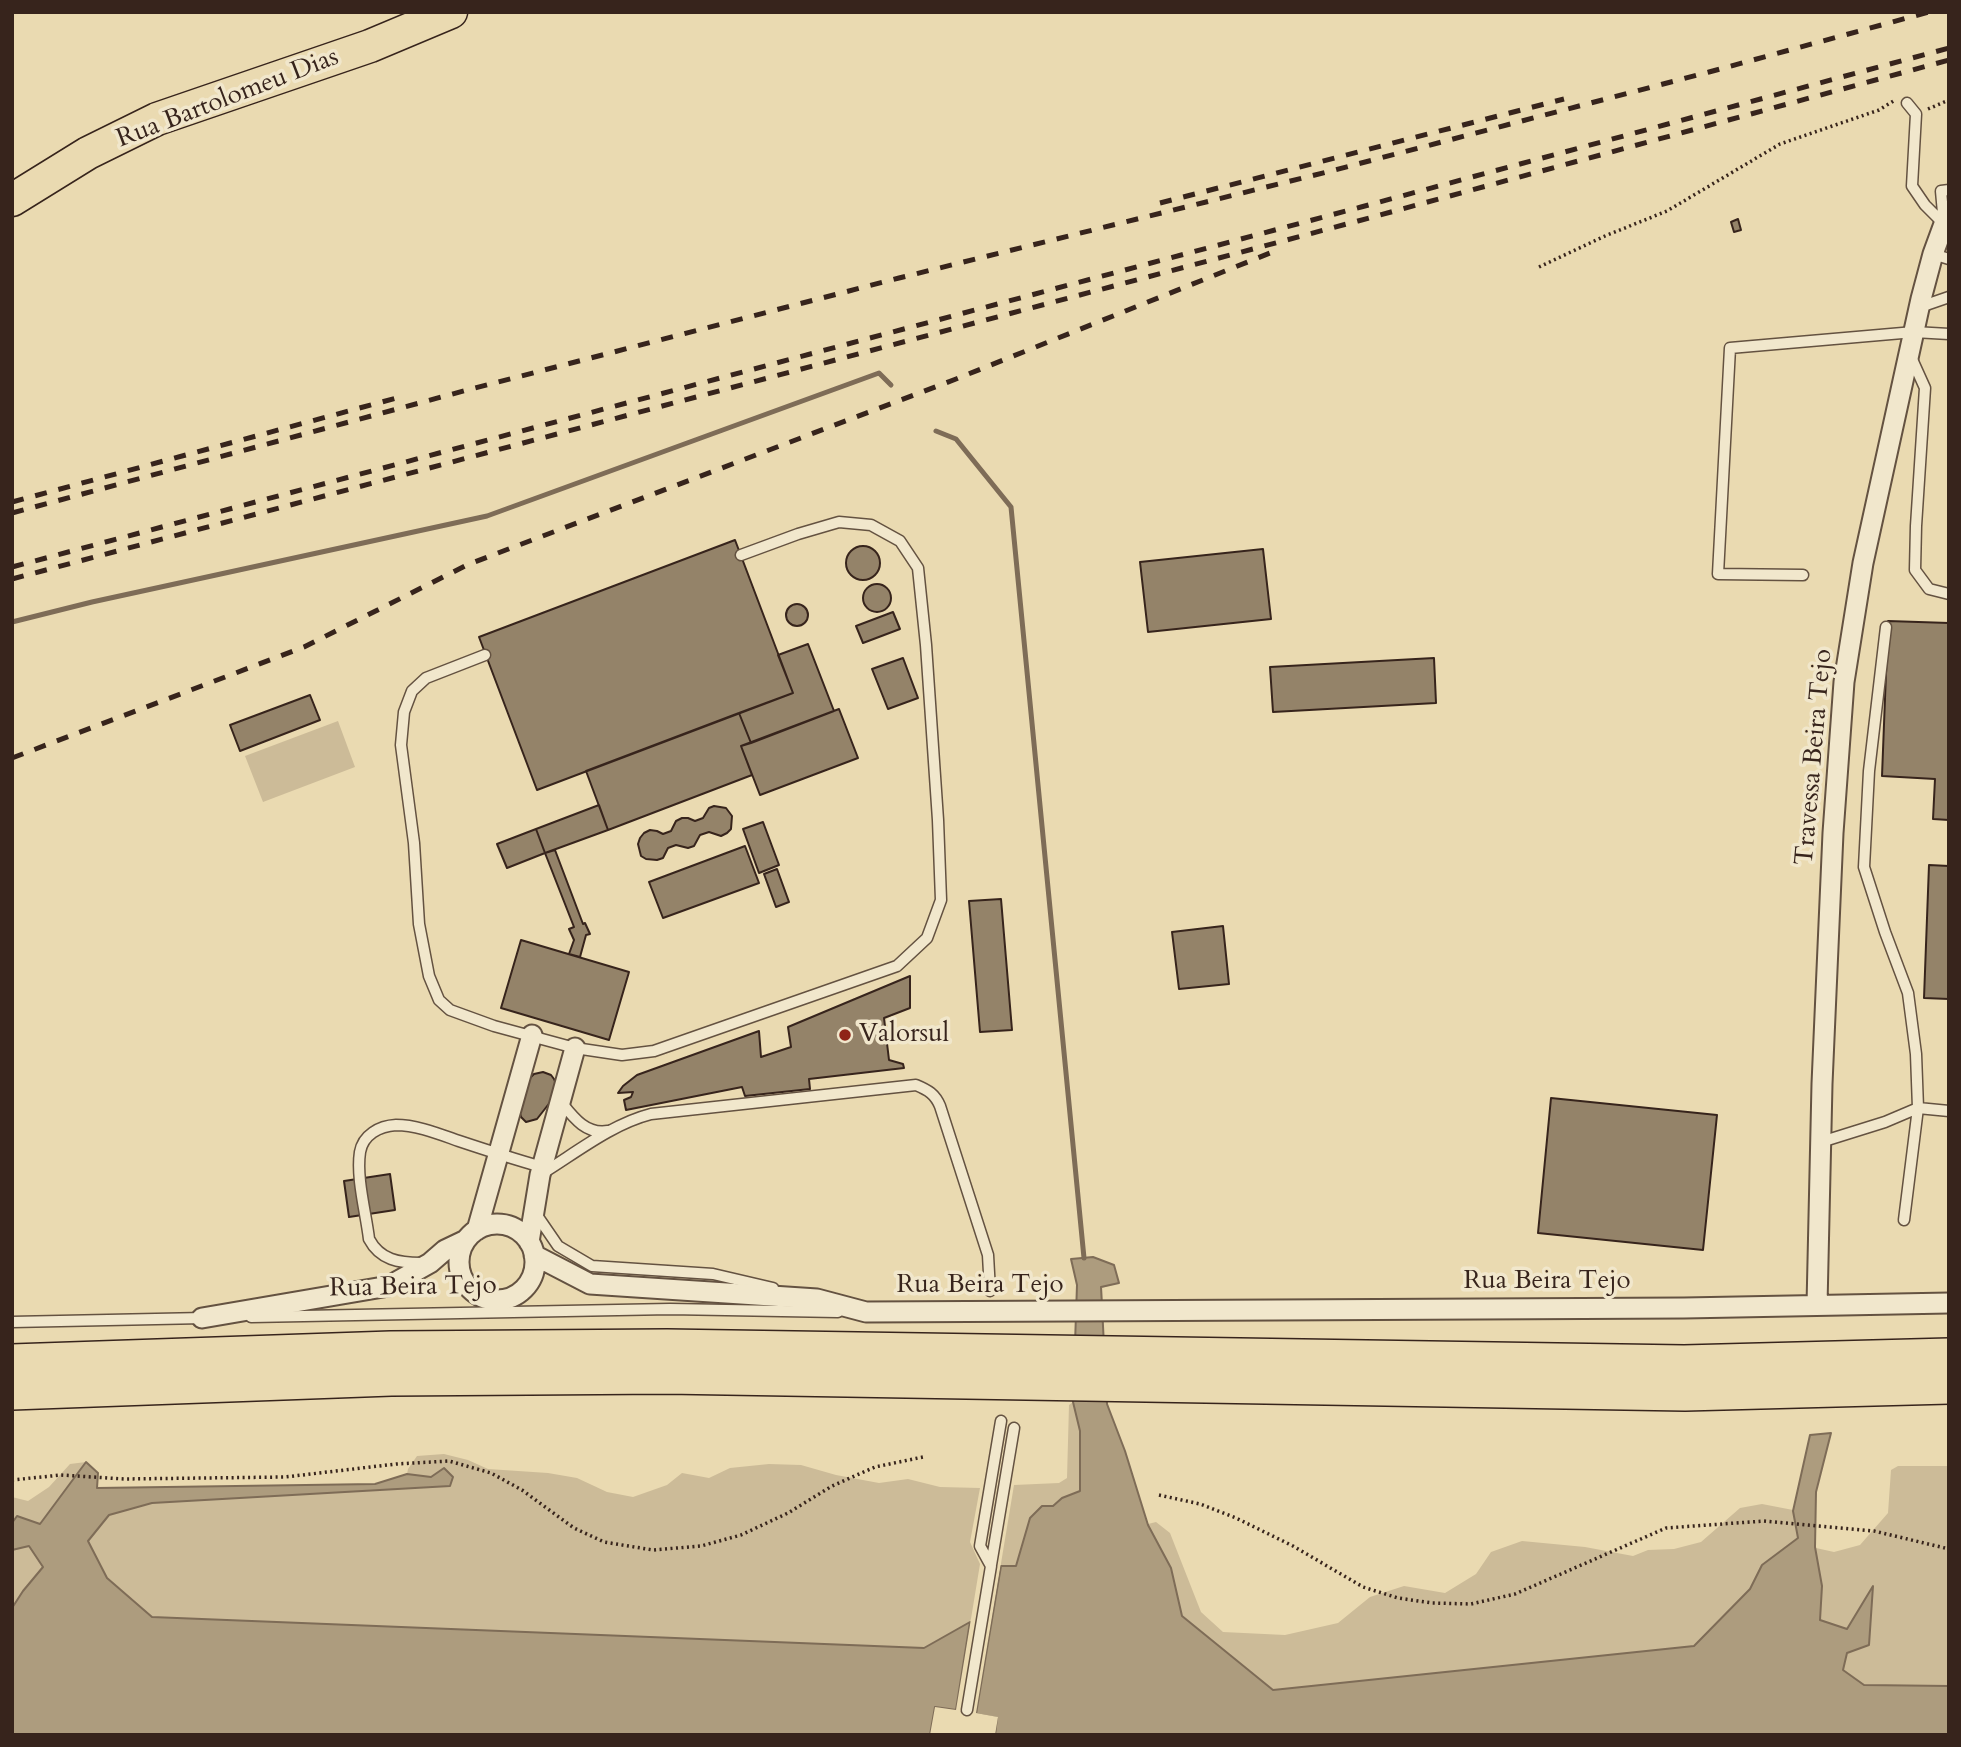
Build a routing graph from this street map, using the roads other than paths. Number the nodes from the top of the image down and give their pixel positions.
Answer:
1 (451, 12) edge
2 (1907, 103) road end
3 (1949, 190) edge
4 (12, 200) edge
5 (1944, 223) junction
6 (1941, 257) edge
7 (1949, 297) edge
8 (1919, 308) junction
9 (1914, 332) junction
10 (1949, 334) edge
11 (1910, 353) junction
12 (741, 555) dead end
13 (1802, 575) dead end
14 (1949, 594) edge
15 (1885, 627) dead end
16 (485, 655) dead end
17 (532, 1035) junction
18 (575, 1048) junction
19 (560, 1101) junction
20 (1918, 1108) junction
21 (1949, 1111) edge
22 (615, 1129) junction
23 (1821, 1142) junction
24 (499, 1154) junction
25 (541, 1171) junction
26 (534, 1210) junction
27 (1904, 1220) dead end
28 (471, 1235) junction
29 (532, 1249) junction
30 (430, 1262) junction
31 (990, 1291) dead end
32 (817, 1299) junction
33 (1949, 1303) edge
34 (1817, 1306) junction
35 (866, 1312) junction
36 (202, 1318) junction
37 (12, 1322) edge
38 (12, 1363) edge
39 (1061, 1368) junction
40 (1948, 1378) edge
41 (12, 1391) edge
42 (1001, 1421) dead end
43 (1014, 1428) dead end
44 (991, 1566) junction
45 (967, 1710) dead end

1 - 4 main road, Rua Bartolomeu Dias
2 - 5 lane
3 - 5 lane
5 - 6 street, Travessa Beira Tejo
6 - 8 street, Travessa Beira Tejo
7 - 8 lane
8 - 9 street, Travessa Beira Tejo
9 - 10 lane
9 - 11 street, Travessa Beira Tejo
9 - 13 lane
11 - 14 lane
11 - 23 street, Travessa Beira Tejo
12 - 18 lane
15 - 20 lane
16 - 17 lane
17 - 18 lane
17 - 24 street
18 - 19 street
19 - 22 lane
19 - 25 street
20 - 21 lane
20 - 23 lane
20 - 27 lane
22 - 25 lane
22 - 31 lane
23 - 34 street, Travessa Beira Tejo
24 - 25 lane
24 - 28 street
24 - 30 lane
25 - 26 street
26 - 29 street
26 - 32 lane
28 - 29 street
28 - 29 street
28 - 30 street
29 - 32 street
30 - 36 street
32 - 35 street
33 - 34 street, Rua Beira Tejo
34 - 35 street, Rua Beira Tejo
35 - 36 lane, Rua Beira Tejo
36 - 37 lane, Rua Beira Tejo
38 - 39 highway
39 - 40 highway
39 - 41 highway
42 - 44 lane
43 - 44 lane
44 - 45 lane

